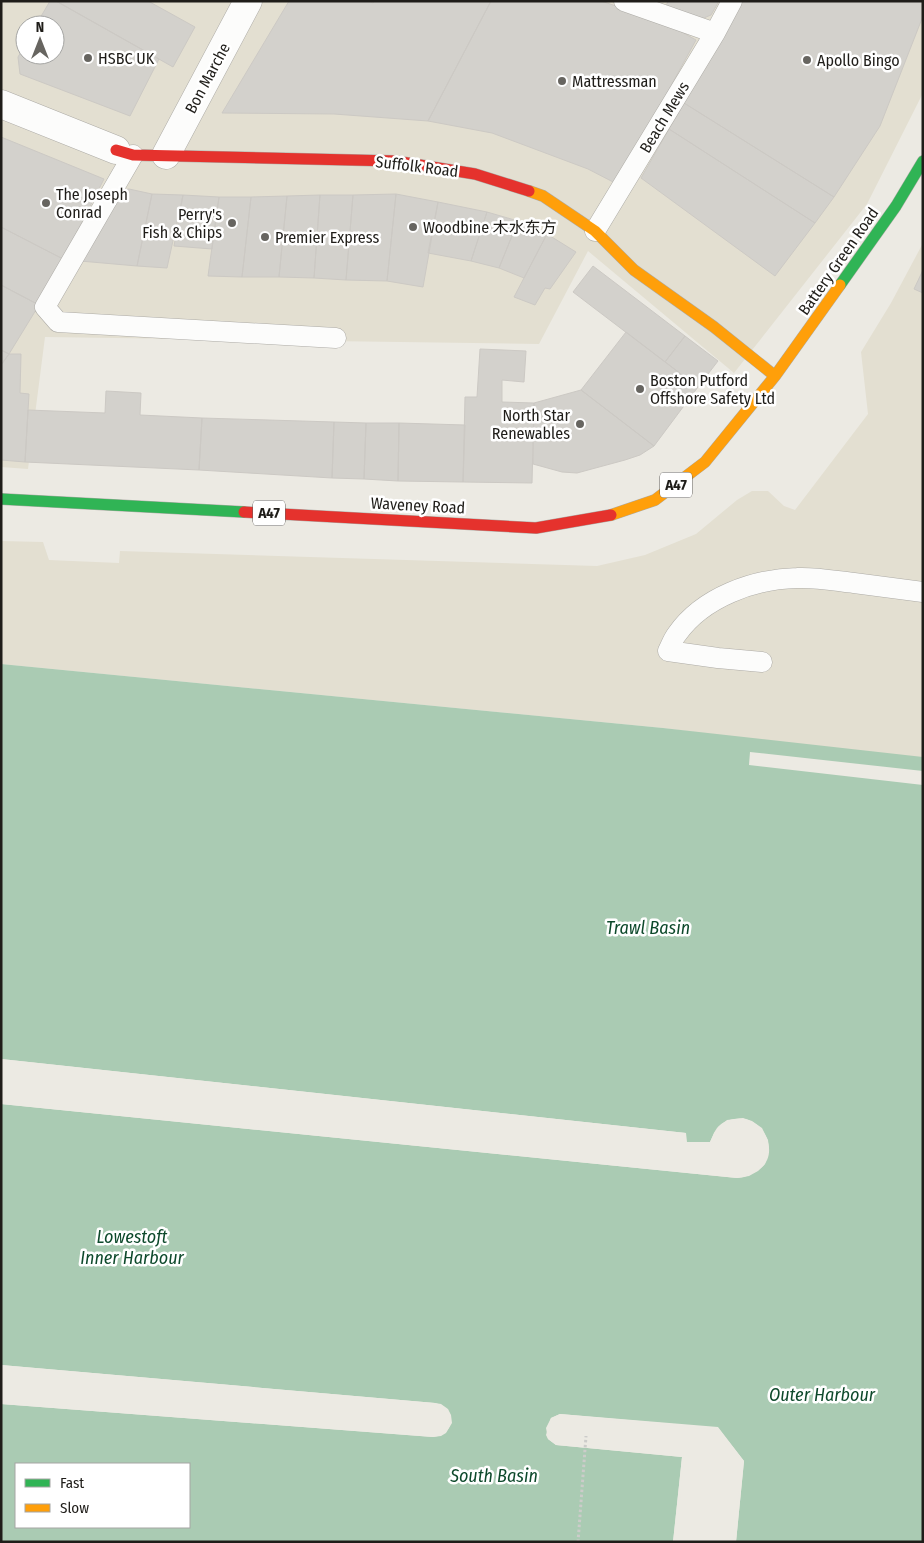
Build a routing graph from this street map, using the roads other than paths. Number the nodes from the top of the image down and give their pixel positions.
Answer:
1 (248, 1) edge
2 (624, 1) edge
3 (732, 1) edge
4 (715, 33) junction
5 (1, 104) edge
6 (124, 152) junction
7 (166, 155) junction
8 (923, 161) edge
9 (595, 232) junction
10 (336, 338) dead end
11 (775, 376) junction
12 (1, 499) edge
13 (923, 592) edge
14 (762, 662) dead end

1 - 7 street, Bon Marche
2 - 4 lane
3 - 4 lane, Beach Mews
4 - 9 lane, Beach Mews
5 - 6 street, Suffolk Road
6 - 7 main road, Suffolk Road
6 - 10 lane
7 - 9 main road, Suffolk Road
8 - 11 main road, Battery Green Road / A47
9 - 11 main road, Suffolk Road
11 - 12 main road, Waveney Road / A47
13 - 14 lane

